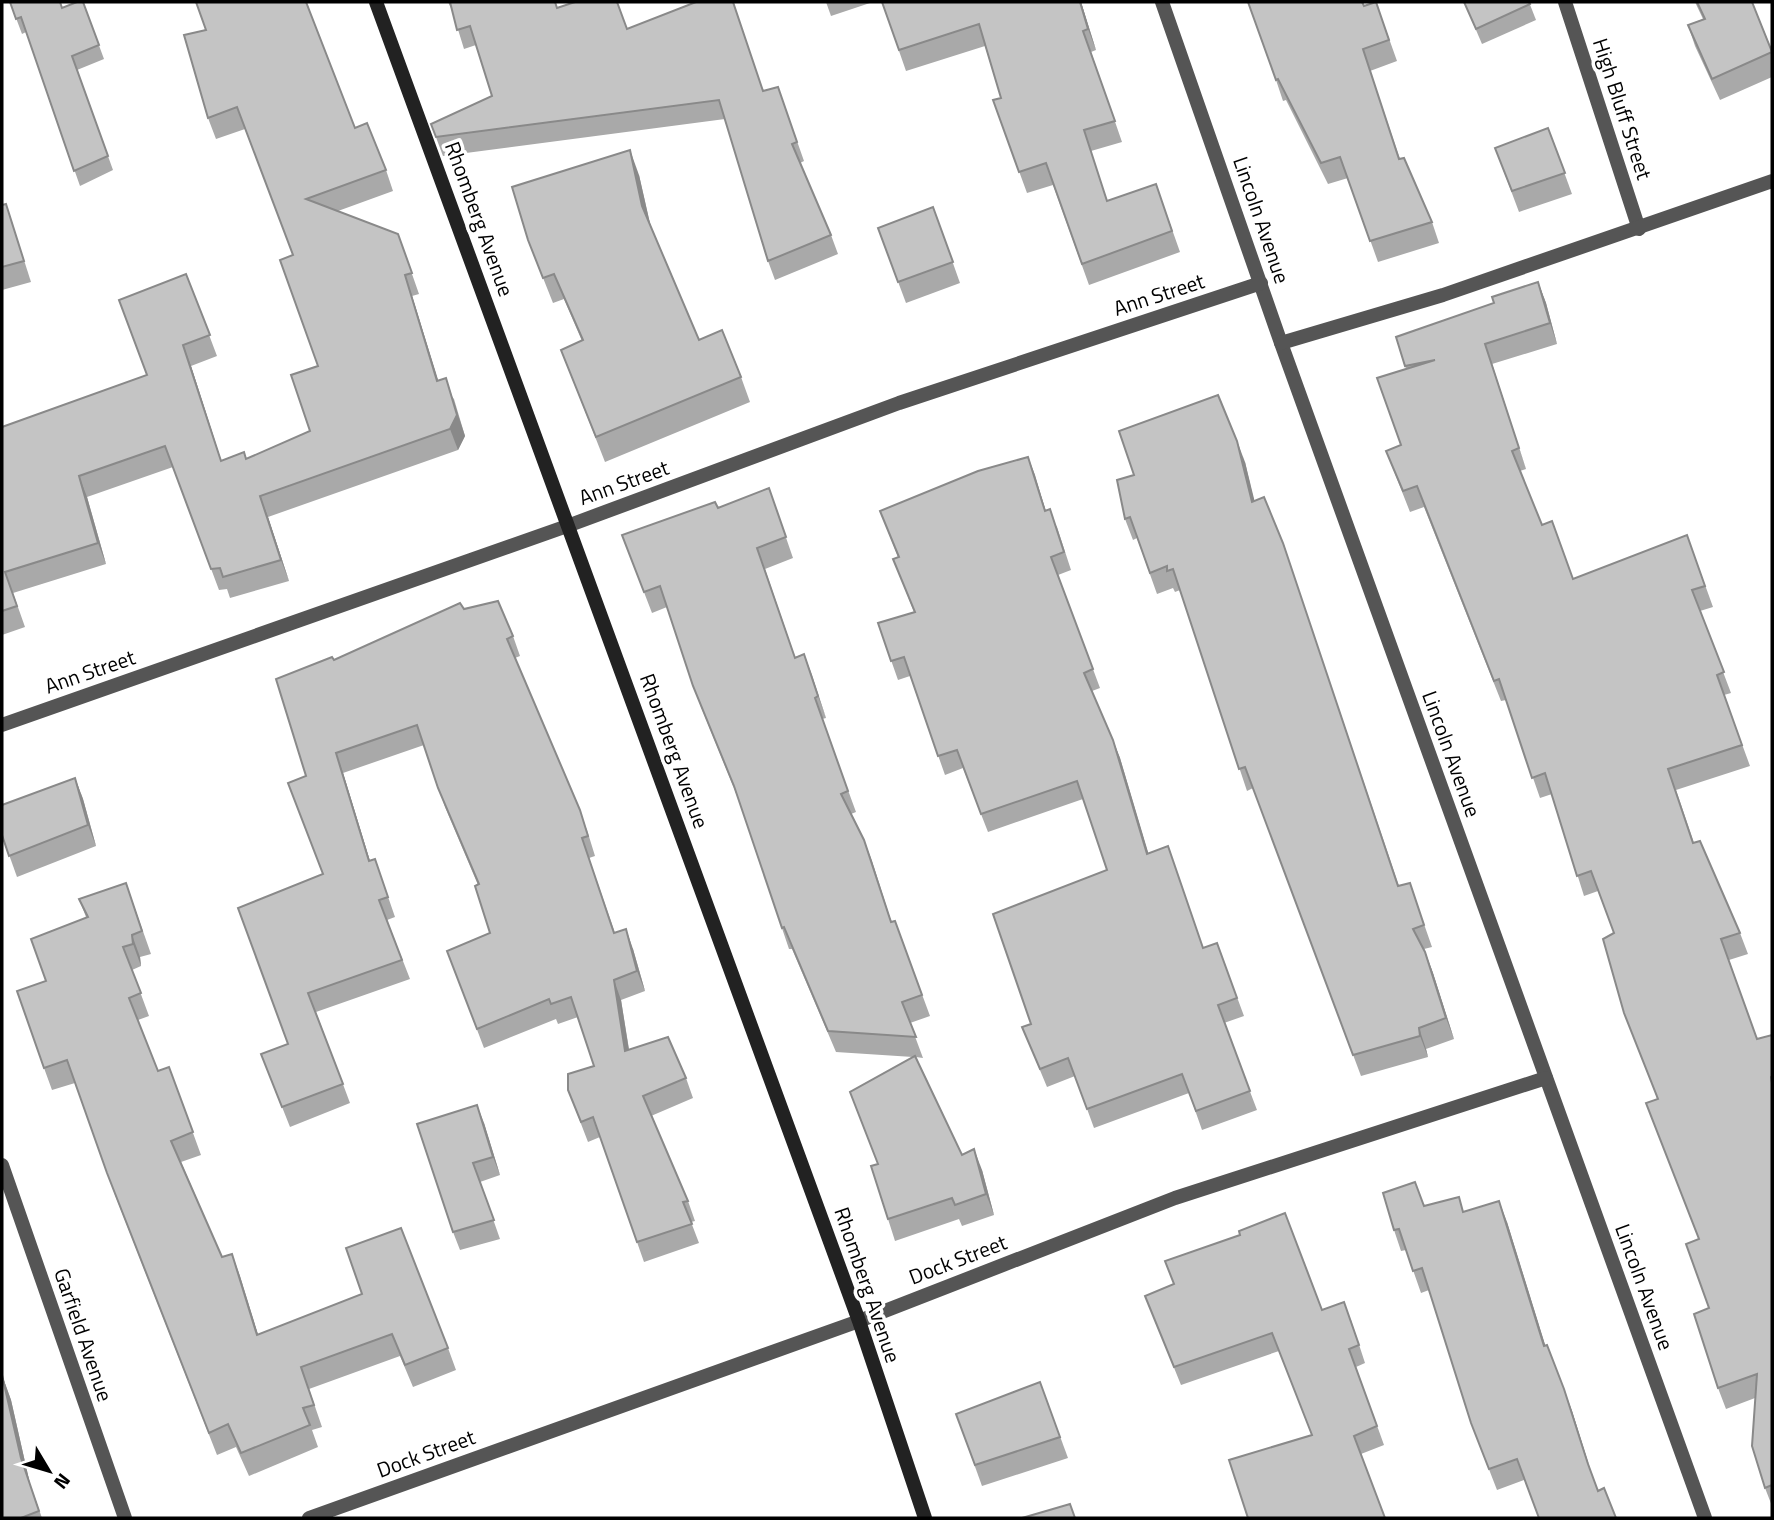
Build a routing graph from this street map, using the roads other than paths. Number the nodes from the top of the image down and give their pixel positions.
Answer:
1 (376, 2) edge
2 (1162, 2) edge
3 (1565, 2) edge
4 (1772, 181) edge
5 (1639, 229) junction
6 (1261, 283) junction
7 (1281, 343) junction
8 (570, 525) junction
9 (2, 725) edge
10 (1546, 1078) junction
11 (2, 1165) edge
12 (859, 1321) junction
13 (125, 1518) edge
14 (309, 1518) edge
15 (925, 1518) edge
16 (1705, 1518) edge

1 - 8 street, Rhomberg Avenue
2 - 6 street, Lincoln Avenue
3 - 5 street, High Bluff Street
4 - 5 street
5 - 7 street
6 - 7 street, Lincoln Avenue
6 - 8 street, Ann Street
7 - 10 street, Lincoln Avenue
8 - 9 street, Ann Street
8 - 12 street, Rhomberg Avenue
10 - 12 street, Dock Street
10 - 16 street, Lincoln Avenue
11 - 13 street, Garfield Avenue
12 - 14 street, Dock Street
12 - 15 street, Rhomberg Avenue

